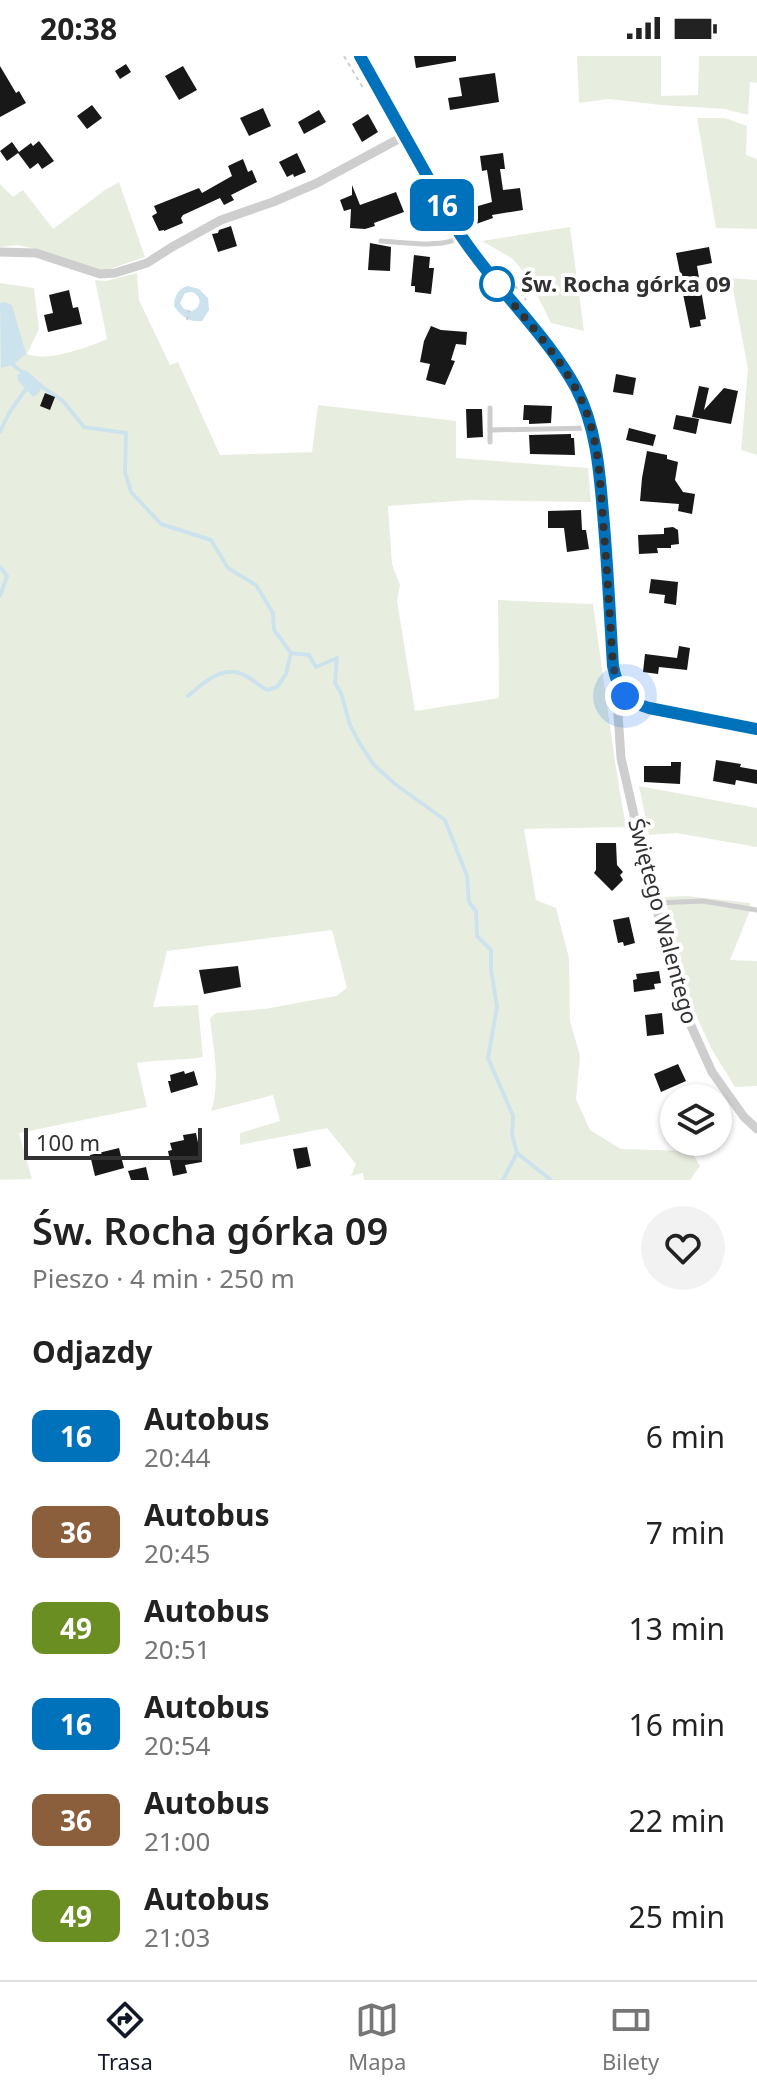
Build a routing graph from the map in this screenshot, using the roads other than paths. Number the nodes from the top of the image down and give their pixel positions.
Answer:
1 (360, 56) edge
2 (404, 136) junction
3 (461, 236) junction
4 (381, 241) dead end
5 (0, 252) edge
6 (490, 408) dead end
7 (591, 428) junction
8 (490, 430) junction
9 (490, 442) dead end
10 (625, 696) junction
11 (757, 729) edge
12 (655, 903) junction
13 (757, 910) edge
14 (757, 1129) edge

1 - 2 street
2 - 3 street
2 - 5 street
3 - 4 lane
3 - 7 street
6 - 8 lane
7 - 8 lane
7 - 10 street
8 - 9 lane
10 - 11 street
10 - 12 street, Świętego Walentego
12 - 13 lane
12 - 14 street, Świętego Walentego

